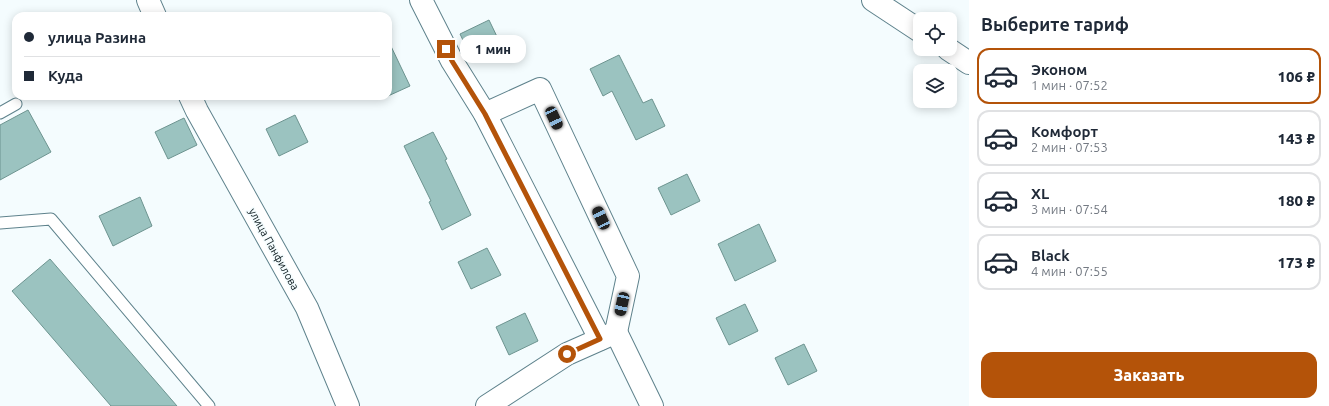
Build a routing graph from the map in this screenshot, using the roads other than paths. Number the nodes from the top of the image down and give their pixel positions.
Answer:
1 (148, 0) edge
2 (421, 0) edge
3 (873, 0) edge
4 (153, 12) edge
5 (913, 26) edge
6 (957, 55) edge
7 (969, 63) edge
8 (192, 100) edge
9 (16, 104) dead end
10 (0, 114) edge
11 (485, 114) junction
12 (0, 224) edge
13 (608, 336) junction
14 (209, 406) edge
15 (348, 406) edge
16 (487, 406) edge
17 (652, 406) edge

1 - 4 street
2 - 11 street
3 - 5 street
6 - 7 street
8 - 15 street, улица Панфилова
9 - 10 lane
11 - 13 street
11 - 13 street
12 - 14 lane
13 - 16 street
13 - 17 street

